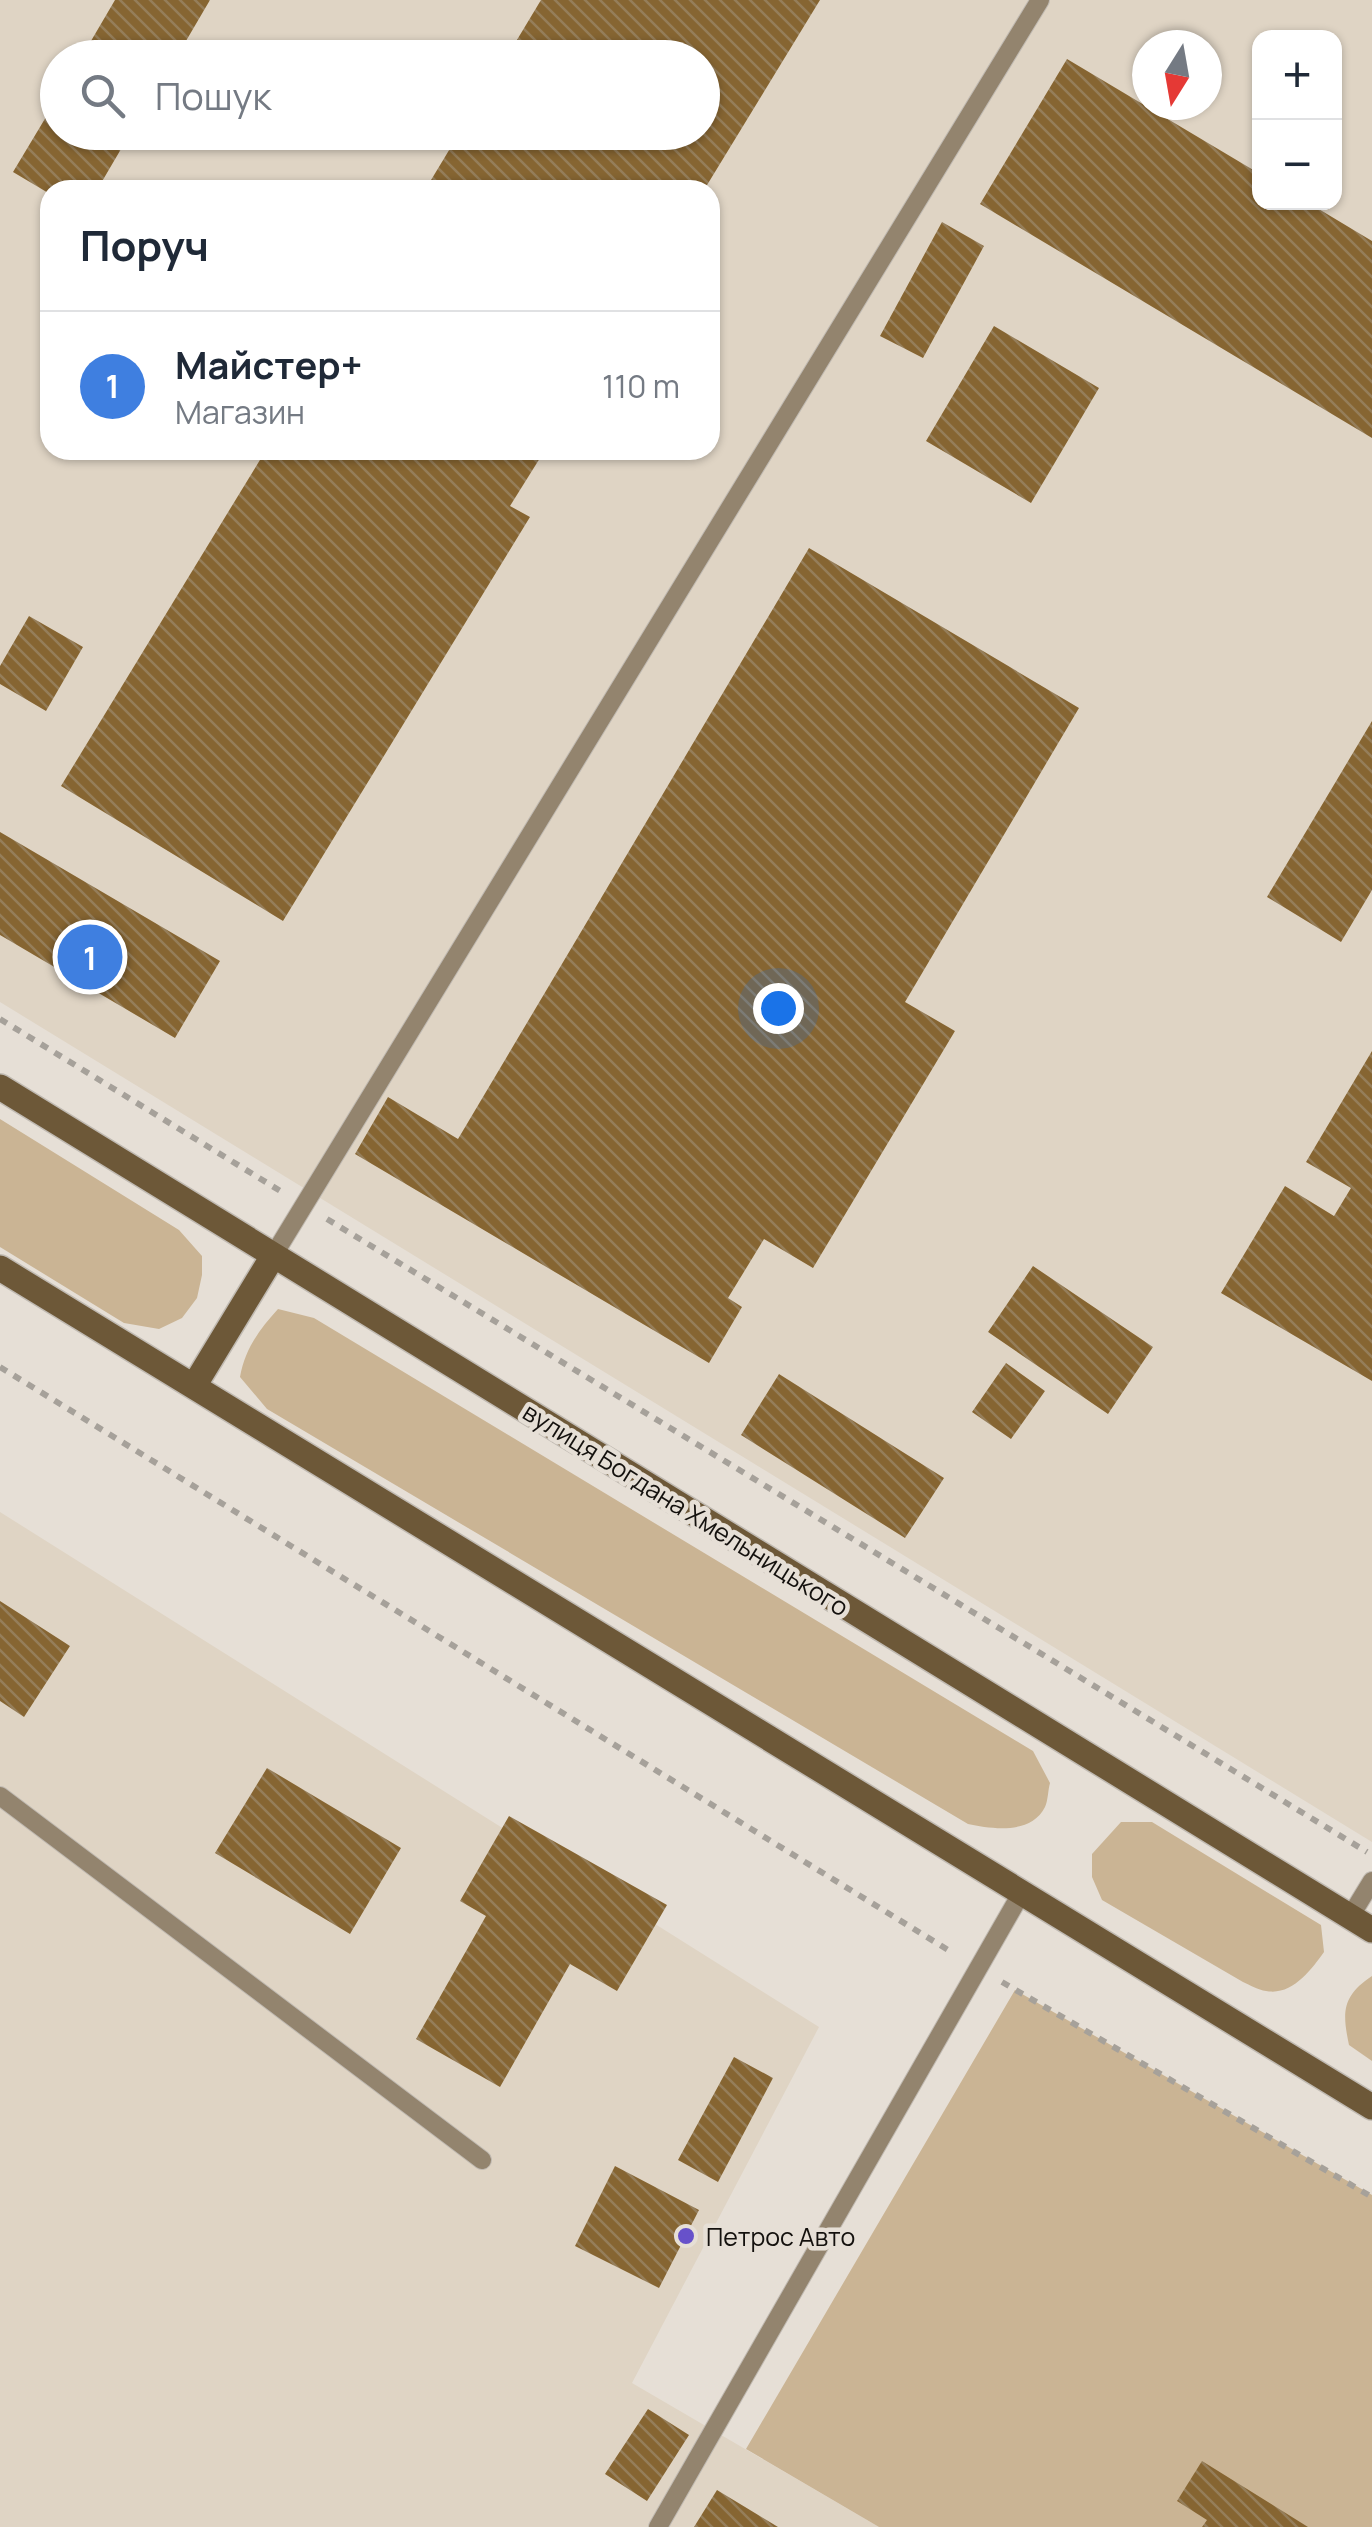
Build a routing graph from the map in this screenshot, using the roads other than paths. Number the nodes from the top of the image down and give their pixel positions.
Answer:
1 (1040, 0) edge
2 (0, 1087) edge
3 (273, 1256) junction
4 (0, 1268) edge
5 (194, 1386) junction
6 (0, 1796) edge
7 (1372, 1881) edge
8 (1022, 1892) junction
9 (1361, 1924) edge
10 (1372, 2107) edge
11 (482, 2160) dead end
12 (658, 2527) edge

1 - 3 lane
2 - 3 street, вулиця Богдана Хмельницького
3 - 5 street
3 - 9 street, вулиця Богдана Хмельницького
4 - 5 street
5 - 8 street
6 - 11 lane
7 - 9 lane
8 - 10 street
8 - 12 lane

